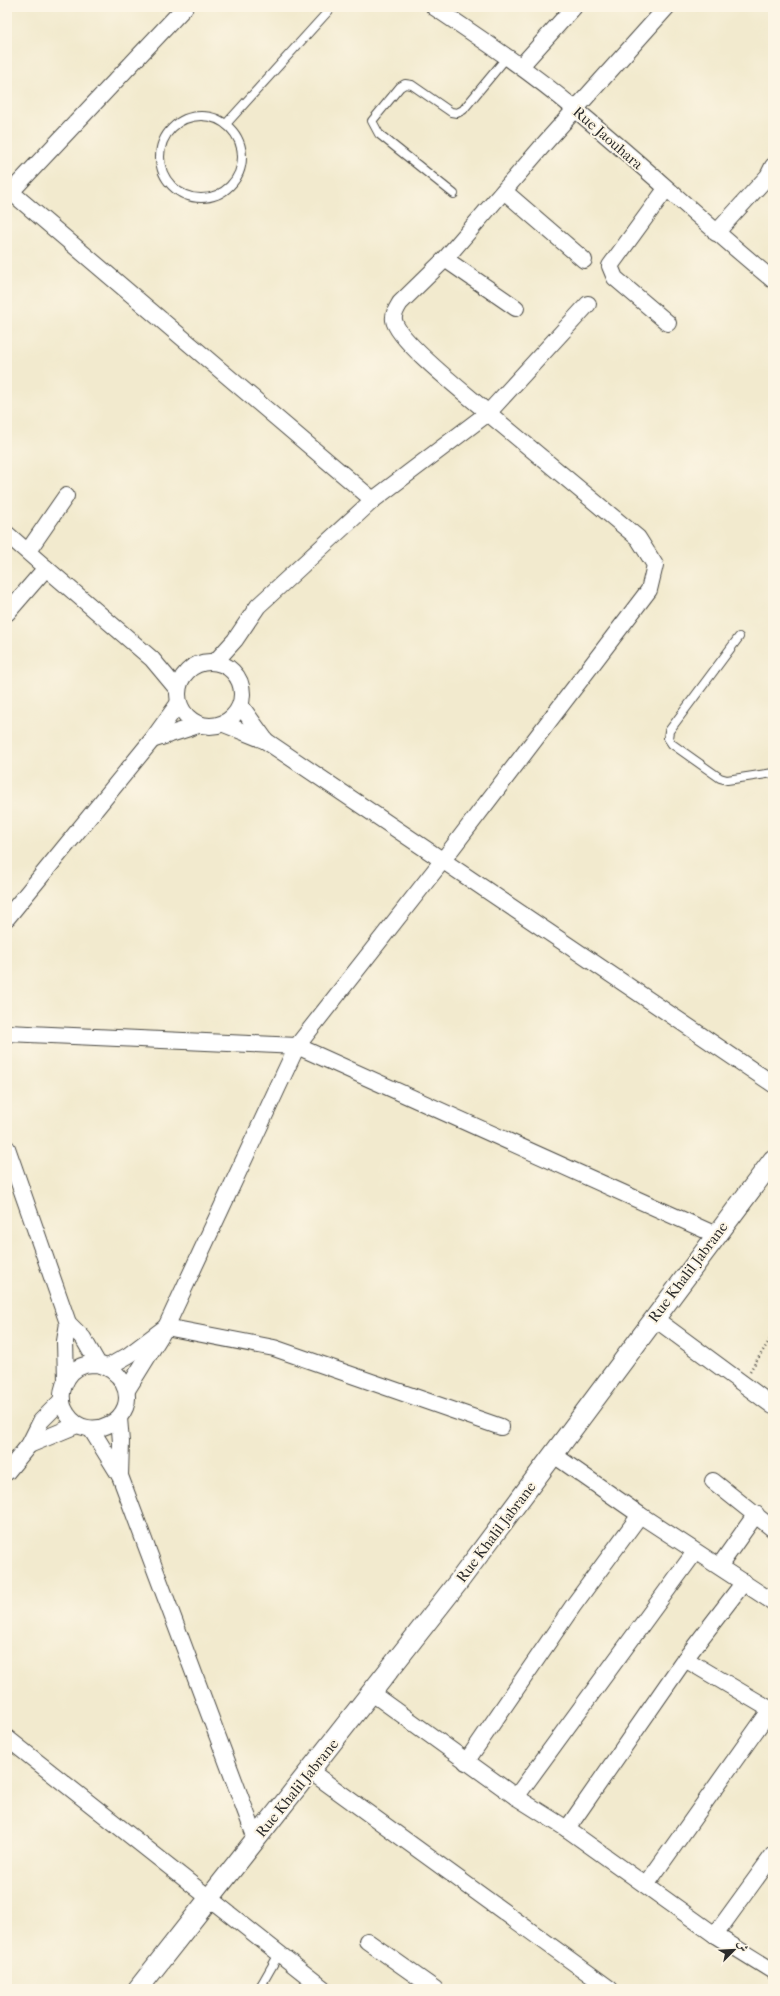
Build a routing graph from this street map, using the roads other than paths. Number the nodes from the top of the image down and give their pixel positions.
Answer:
1 (186, 7) edge
2 (332, 7) edge
3 (434, 7) edge
4 (574, 7) edge
5 (667, 7) edge
6 (508, 57) junction
7 (521, 66) junction
8 (576, 110) junction
9 (226, 124) junction
10 (773, 166) edge
11 (666, 189) junction
12 (504, 191) junction
13 (9, 194) edge
14 (454, 194) dead end
15 (716, 233) junction
16 (445, 259) junction
17 (584, 260) dead end
18 (773, 280) edge
19 (588, 304) dead end
20 (516, 308) dead end
21 (668, 323) dead end
22 (488, 413) junction
23 (66, 496) dead end
24 (373, 500) junction
25 (7, 534) edge
26 (28, 551) junction
27 (46, 568) junction
28 (7, 614) edge
29 (739, 637) dead end
30 (235, 640) junction
31 (152, 659) junction
32 (216, 661) junction
33 (187, 670) junction
34 (234, 671) junction
35 (178, 696) junction
36 (241, 706) junction
37 (224, 724) junction
38 (199, 725) junction
39 (152, 740) junction
40 (266, 741) junction
41 (773, 773) edge
42 (443, 860) junction
43 (7, 918) edge
44 (7, 1033) edge
45 (298, 1046) junction
46 (773, 1084) edge
47 (7, 1148) edge
48 (773, 1160) edge
49 (11, 1169) edge
50 (716, 1235) junction
51 (654, 1318) junction
52 (68, 1323) junction
53 (166, 1327) junction
54 (103, 1365) junction
55 (66, 1380) junction
56 (127, 1390) junction
57 (62, 1400) junction
58 (773, 1406) edge
59 (119, 1418) junction
60 (84, 1427) junction
61 (501, 1427) dead end
62 (29, 1445) junction
63 (554, 1455) junction
64 (7, 1472) edge
65 (120, 1476) junction
66 (713, 1481) dead end
67 (640, 1514) junction
68 (756, 1514) junction
69 (773, 1529) edge
70 (696, 1552) junction
71 (720, 1565) junction
72 (744, 1582) junction
73 (773, 1602) edge
74 (685, 1659) junction
75 (372, 1694) junction
76 (772, 1710) edge
77 (7, 1738) edge
78 (466, 1762) junction
79 (310, 1772) junction
80 (516, 1797) junction
81 (567, 1829) junction
82 (256, 1839) junction
83 (773, 1855) edge
84 (646, 1884) junction
85 (209, 1898) junction
86 (715, 1935) junction
87 (367, 1941) dead end
88 (279, 1954) junction
89 (773, 1971) edge
90 (263, 1987) edge
91 (432, 1988) edge
92 (138, 1989) edge
93 (324, 1989) edge
94 (610, 1989) edge

1 - 13 street
2 - 9 lane
3 - 6 street, Rue Jaouhara
4 - 7 street
5 - 8 street
6 - 7 street, Rue Jaouhara
6 - 14 lane
7 - 8 street, Rue Jaouhara
8 - 11 street, Rue Jaouhara
8 - 12 street
9 - 9 lane
10 - 15 street
11 - 15 street, Rue Jaouhara
11 - 21 street
12 - 16 street
12 - 17 street
13 - 24 street
15 - 18 street, Rue Jaouhara
16 - 20 street
16 - 22 street
19 - 22 street
22 - 24 street
22 - 42 street
23 - 26 street
24 - 30 street
25 - 26 street
26 - 27 street
27 - 28 street
27 - 31 street
29 - 41 lane
30 - 32 street
30 - 34 street
31 - 33 street
31 - 35 street
32 - 33 street
32 - 34 street
33 - 35 street
34 - 36 street
35 - 38 street
35 - 39 street
36 - 37 street
36 - 40 street
37 - 38 street
37 - 40 street
38 - 39 street
39 - 43 street
40 - 42 street
42 - 45 street
42 - 46 street
44 - 45 street
45 - 50 street
45 - 53 street
47 - 49 street
48 - 50 street, Rue Khalil Jabrane
49 - 52 street
50 - 51 street, Rue Khalil Jabrane
51 - 58 street
51 - 63 street, Rue Khalil Jabrane
52 - 54 street
52 - 55 street
53 - 54 street
53 - 56 street
53 - 61 street
54 - 55 street
54 - 56 street
55 - 57 street
56 - 59 street
57 - 60 street
57 - 62 street
59 - 60 street
59 - 65 street
60 - 62 street
60 - 65 street
62 - 64 street
63 - 67 street
63 - 75 street, Rue Khalil Jabrane
65 - 82 street
66 - 68 street
67 - 70 street
67 - 78 street
68 - 69 street
68 - 71 street
70 - 71 street
70 - 80 street
71 - 72 street
72 - 73 street
72 - 74 street
74 - 76 street
74 - 81 street
75 - 78 street
75 - 79 street, Rue Khalil Jabrane
76 - 84 street
77 - 85 street
78 - 80 street
79 - 82 street, Rue Khalil Jabrane
79 - 94 street
80 - 81 street
81 - 84 street
82 - 85 street, Rue Khalil Jabrane
83 - 86 street
84 - 86 street
85 - 88 street
85 - 92 street, Rue Khalil Jabrane
86 - 89 street
87 - 91 street
88 - 90 lane
88 - 93 street

